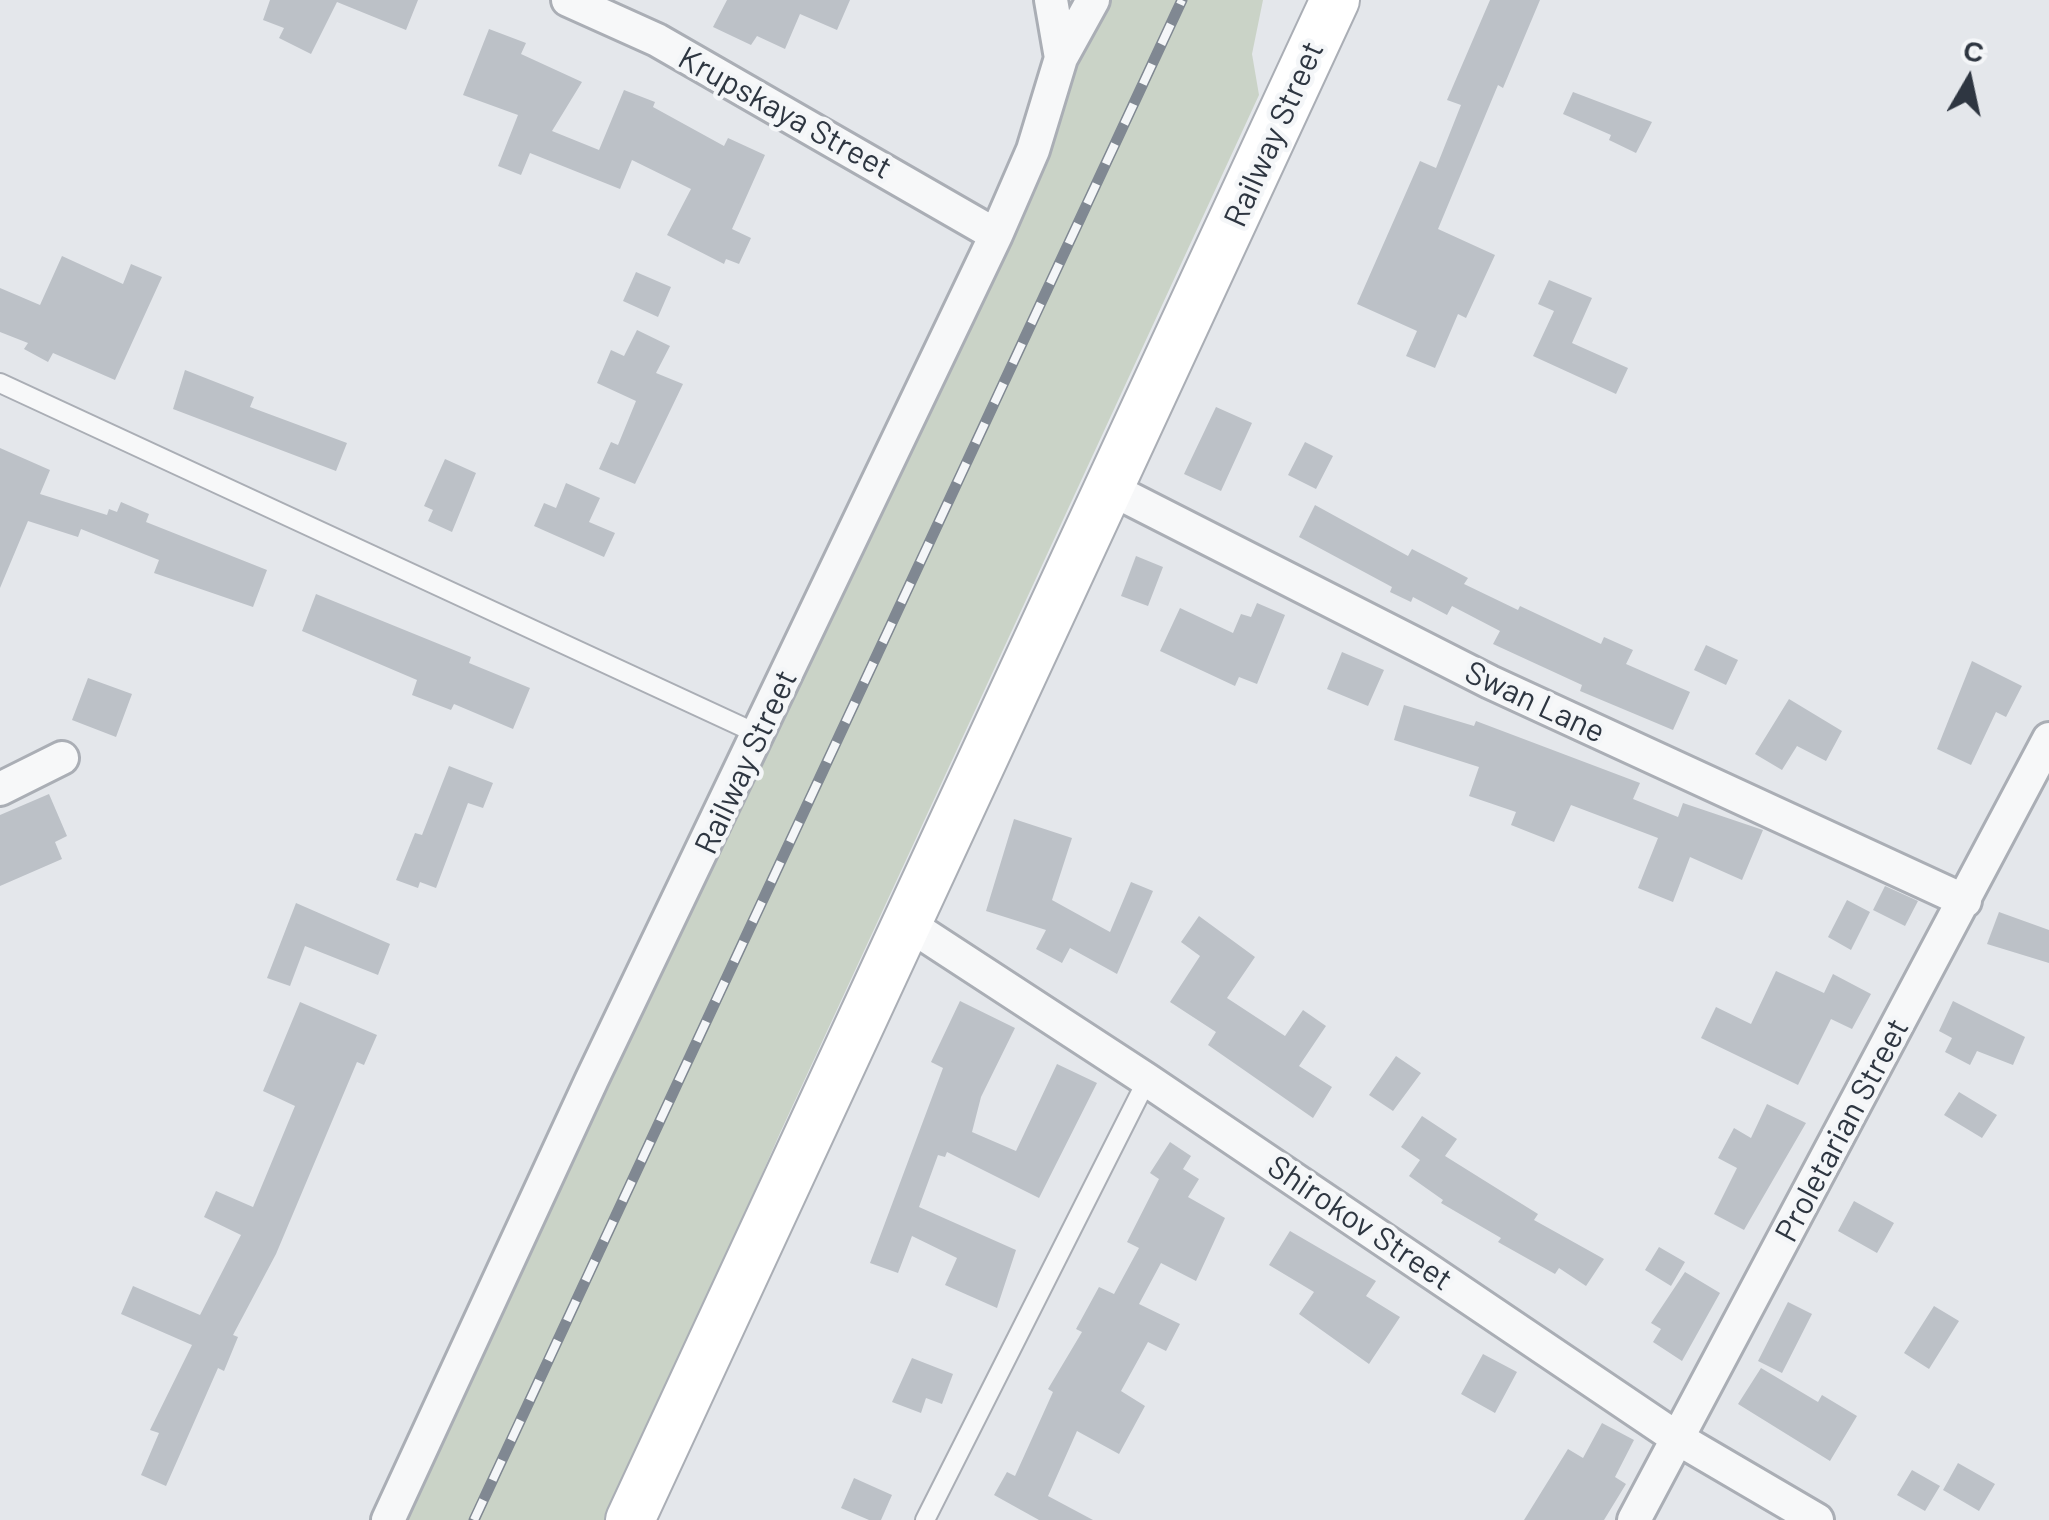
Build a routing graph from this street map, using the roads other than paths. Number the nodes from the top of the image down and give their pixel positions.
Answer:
1 (568, 0) edge
2 (1052, 0) edge
3 (1093, 0) edge
4 (1335, 0) edge
5 (1061, 58) junction
6 (996, 234) junction
7 (0, 383) edge
8 (1111, 489) junction
9 (760, 735) junction
10 (2049, 739) edge
11 (62, 758) dead end
12 (0, 789) edge
13 (1965, 901) junction
14 (905, 922) junction
15 (1147, 1080) junction
16 (1678, 1438) junction
17 (388, 1520) edge
18 (630, 1520) edge
19 (926, 1520) edge
20 (1634, 1520) edge
21 (1817, 1520) edge

1 - 6 street, Krupskaya Street
2 - 5 street
3 - 5 street, Railway Street
4 - 8 main road, Railway Street
5 - 6 street, Railway Street
6 - 9 street, Railway Street
7 - 9 lane
8 - 13 street, Swan Lane
8 - 14 main road, Railway Street
9 - 17 street, Railway Street
10 - 13 street, Proletarian Street
11 - 12 street
13 - 16 street, Proletarian Street
14 - 15 street, Shirokov Street
14 - 18 main road, Railway Street
15 - 16 street, Shirokov Street
15 - 19 lane
16 - 20 street, Proletarian Street
16 - 21 street, Shirokov Street

